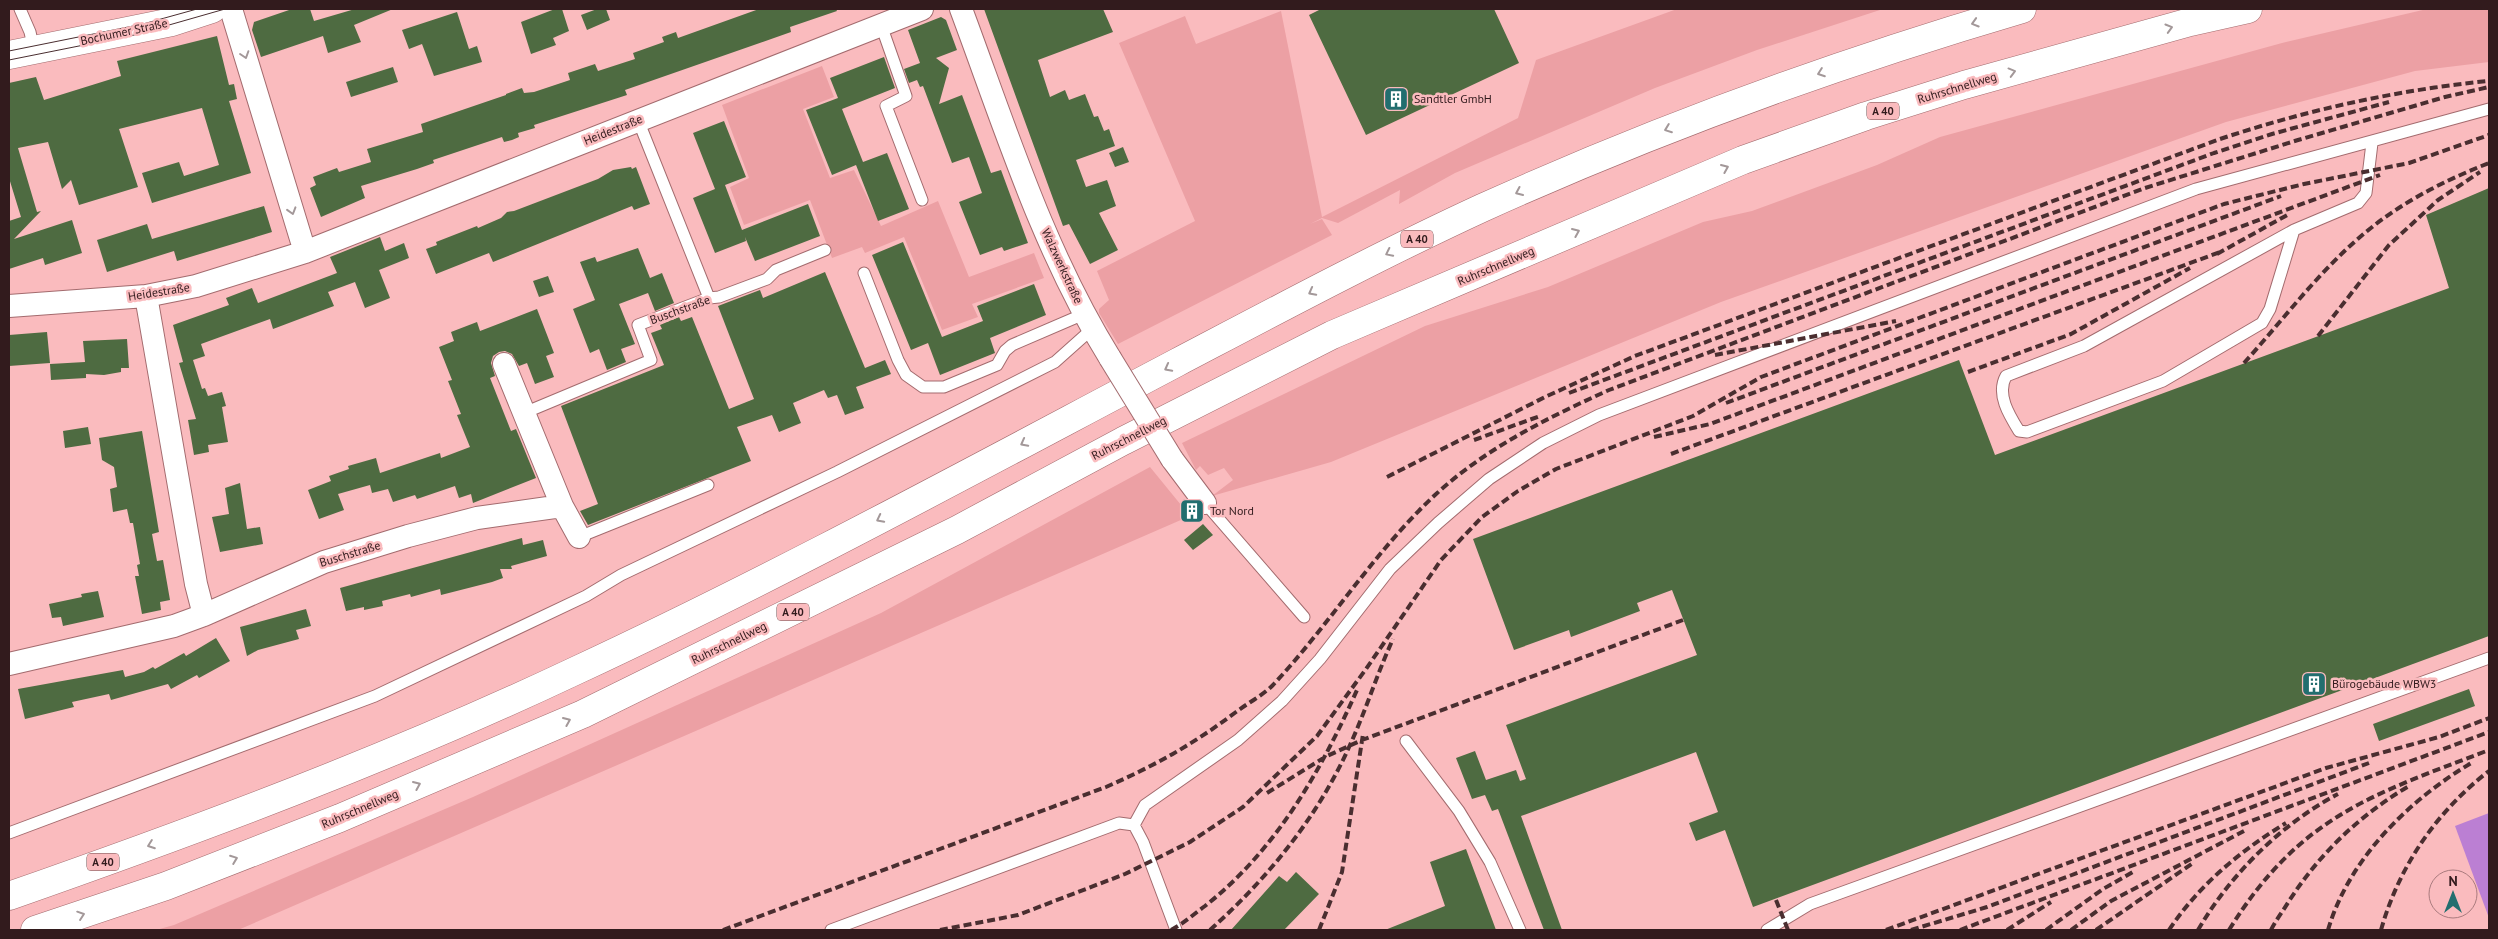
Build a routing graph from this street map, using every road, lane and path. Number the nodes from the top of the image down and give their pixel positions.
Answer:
1 (20, 9) edge
2 (212, 9) edge
3 (231, 9) edge
4 (922, 9) edge
5 (961, 9) edge
6 (2022, 9) edge
7 (2248, 9) edge
8 (168, 15) edge
9 (881, 25) junction
10 (21, 53) edge
11 (2489, 109) edge
12 (638, 120) junction
13 (2372, 143) junction
14 (922, 200) dead end
15 (2294, 230) junction
16 (825, 250) dead end
17 (305, 252) junction
18 (864, 273) dead end
19 (146, 296) junction
20 (709, 298) junction
21 (9, 306) edge
22 (1088, 322) junction
23 (504, 364) dead end
24 (524, 413) junction
25 (708, 485) dead end
26 (1204, 503) joint
27 (562, 506) junction
28 (579, 537) joint
29 (204, 615) junction
30 (1304, 617) dead end
31 (2489, 658) edge
32 (9, 664) edge
33 (1406, 741) dead end
34 (1134, 826) junction
35 (9, 833) edge
36 (9, 896) edge
37 (35, 930) edge
38 (831, 930) edge
39 (1176, 930) edge
40 (1520, 930) edge
41 (1767, 930) edge

1 - 10 lane, Bochumer Straße
2 - 8 main road, Bochumer Straße
3 -> 17 street
4 - 9 street, Heidestraße
5 - 22 street, Walzwerkstraße
6 -> 36 main road, A 40
37 -> 7 main road, Ruhrschnellweg / A 40
8 - 10 main road, Bochumer Straße
9 - 12 street, Heidestraße
9 - 14 lane
11 - 13 lane
12 - 17 street, Heidestraße
12 - 20 lane
13 - 15 lane
13 - 34 lane
15 - 15 lane
16 - 20 lane, Buschstraße
17 - 19 street, Heidestraße
18 - 22 lane
19 - 21 street, Heidestraße
19 - 29 street
20 - 24 lane, Buschstraße
22 - 26 street, Walzwerkstraße, bridge
22 - 35 lane
23 - 24 street
24 - 27 street
25 - 28 lane
26 - 30 lane
27 - 28 street
27 - 29 street, Buschstraße
29 - 32 street, Buschstraße
31 - 41 lane
33 - 40 lane
34 - 38 lane
34 - 39 lane

